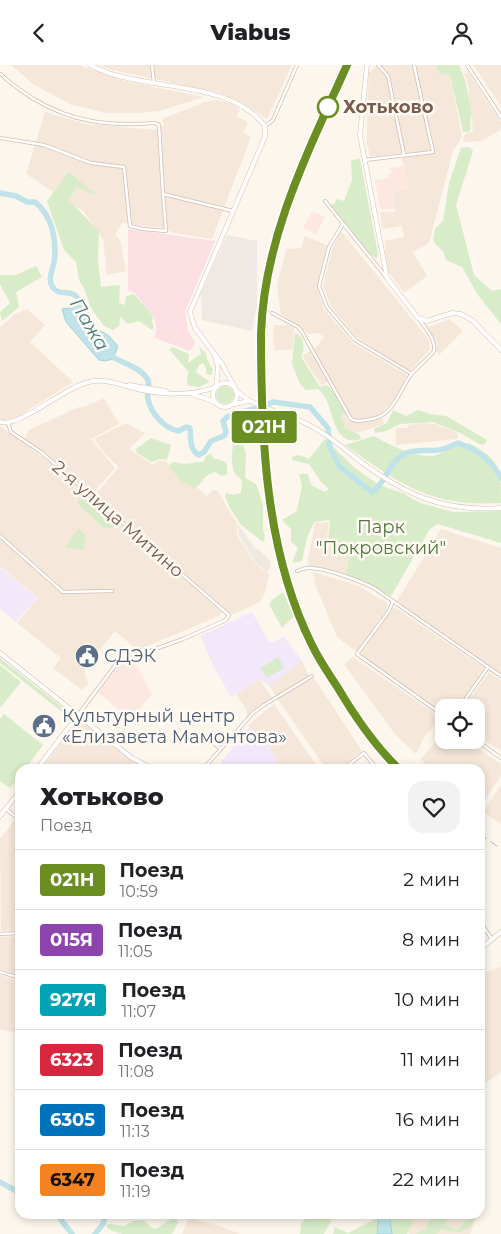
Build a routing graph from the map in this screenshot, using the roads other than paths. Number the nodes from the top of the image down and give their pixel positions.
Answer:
1 (90, 65) edge
2 (152, 65) edge
3 (297, 65) edge
4 (367, 65) edge
5 (378, 65) edge
6 (414, 65) edge
7 (467, 65) edge
8 (1, 74) dead end
9 (154, 83) junction
10 (501, 117) edge
11 (265, 126) junction
12 (0, 138) edge
13 (404, 155) junction
14 (365, 160) junction
15 (163, 194) junction
16 (325, 201) dead end
17 (233, 211) junction
18 (343, 224) junction
19 (382, 260) junction
20 (373, 261) junction
21 (387, 278) junction
22 (272, 313) dead end
23 (418, 318) junction
24 (501, 350) edge
25 (214, 355) junction
26 (412, 374) junction
27 (216, 387) junction
28 (235, 389) junction
29 (188, 393) junction
30 (249, 401) junction
31 (214, 402) junction
32 (232, 405) junction
33 (0, 422) edge
34 (8, 423) junction
35 (501, 508) edge
36 (0, 536) edge
37 (297, 571) dead end
38 (112, 591) dead end
39 (393, 601) junction
40 (0, 653) edge
41 (488, 667) junction
42 (312, 676) dead end
43 (501, 676) edge
44 (466, 699) edge
45 (435, 710) edge
46 (78, 715) junction
47 (213, 743) dead end
48 (485, 746) edge
49 (220, 748) junction
50 (501, 758) edge
51 (41, 764) edge
52 (143, 764) edge
53 (207, 764) edge
54 (350, 764) edge
55 (373, 764) edge
56 (15, 797) edge
57 (6, 809) junction
58 (0, 816) edge
59 (15, 816) edge
60 (485, 929) edge
61 (501, 932) edge
62 (15, 933) edge
63 (0, 934) edge
64 (492, 939) junction
65 (485, 945) edge
66 (0, 972) edge
67 (15, 976) edge

1 - 9 main road
2 - 9 street
3 - 11 street
4 - 14 main road
5 - 13 street
6 - 13 street
7 - 10 street
8 - 15 street
9 - 11 main road
11 - 17 main road
12 - 15 street
13 - 14 street
14 - 19 main road
15 - 17 street
16 - 18 street
17 - 25 main road
18 - 20 street
18 - 26 street
19 - 20 street
19 - 21 main road
20 - 21 street
21 - 23 main road
22 - 26 street
23 - 24 main road
23 - 26 street
25 - 27 main road
25 - 28 main road
27 - 28 main road
27 - 29 main road
27 - 31 main road
28 - 30 main road
28 - 32 main road
29 - 31 main road
29 - 34 main road
30 - 32 main road
30 - 35 main road
31 - 32 main road
33 - 34 main road
34 - 46 street, 2-я улица Митино
36 - 38 street
37 - 39 street
39 - 41 street
39 - 45 street
40 - 46 main road
41 - 43 street
41 - 44 street
42 - 49 street
46 - 51 main road
46 - 52 main road
47 - 49 street
48 - 50 street
49 - 53 street
54 - 55 street
56 - 57 main road
57 - 58 main road
57 - 59 street
60 - 64 street
61 - 64 main road
62 - 63 street
64 - 65 main road
66 - 67 street

